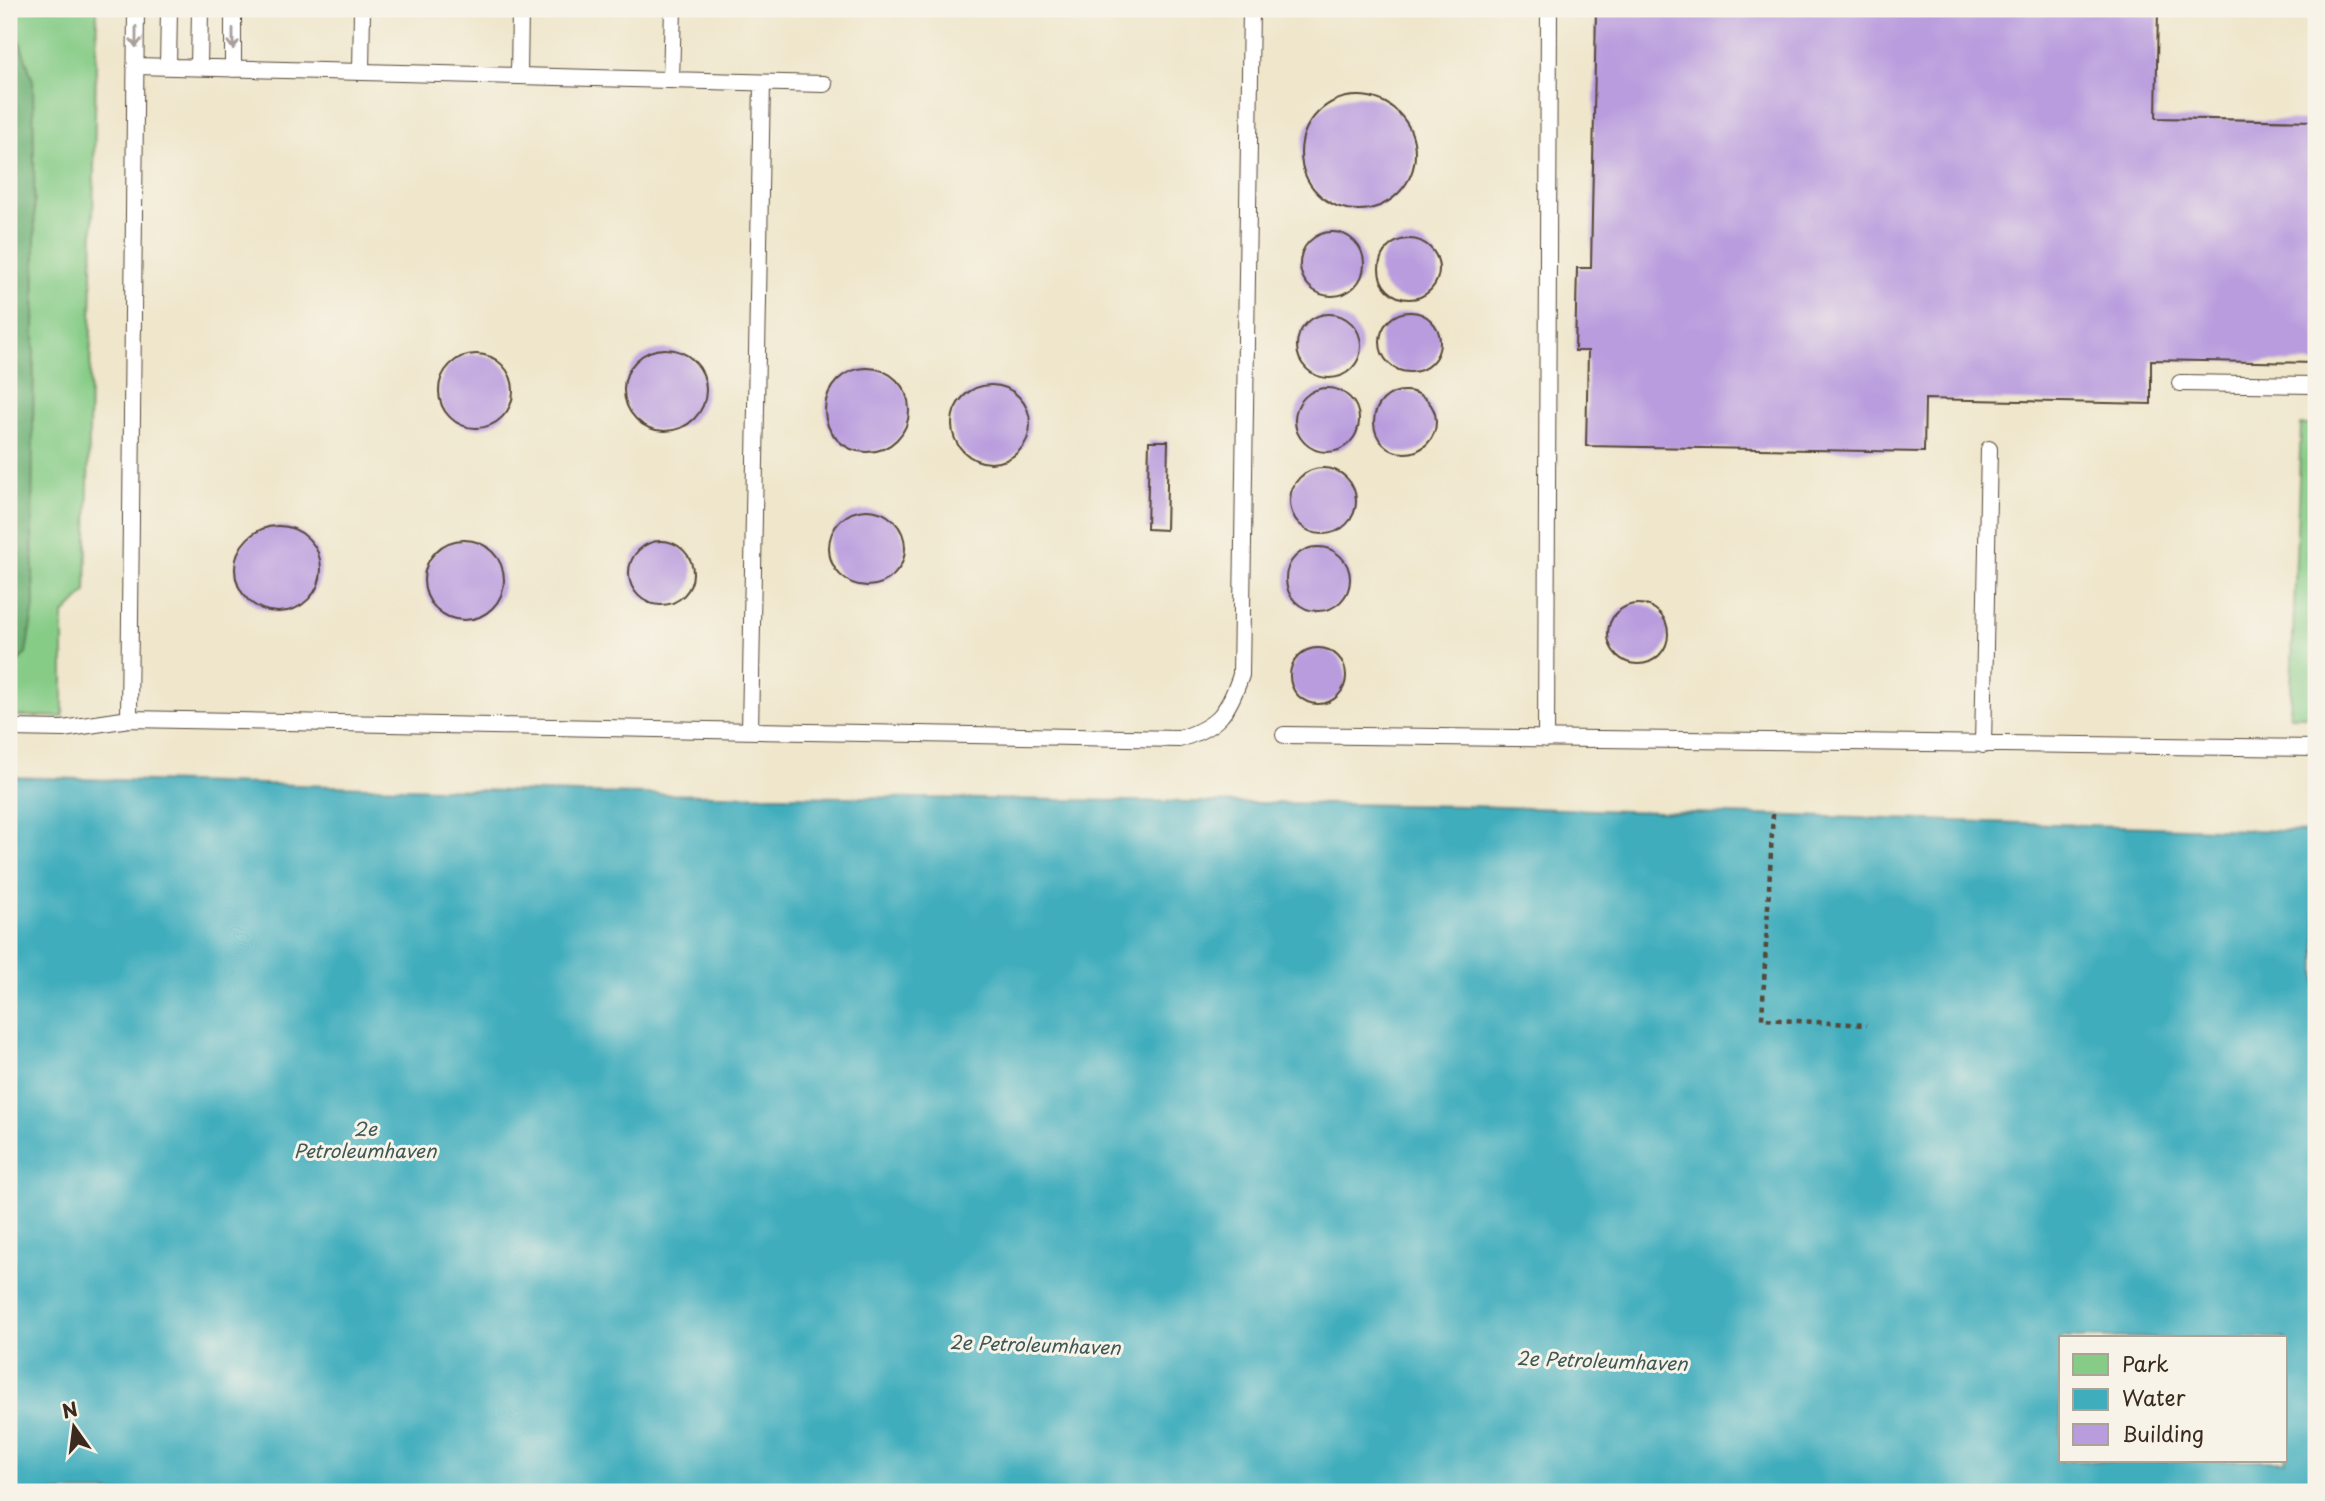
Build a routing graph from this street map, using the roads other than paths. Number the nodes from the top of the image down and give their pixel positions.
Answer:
1 (136, 9) edge
2 (169, 9) edge
3 (200, 9) edge
4 (233, 9) edge
5 (362, 9) edge
6 (520, 9) edge
7 (673, 9) edge
8 (1251, 9) edge
9 (1549, 9) edge
10 (135, 66) junction
11 (168, 67) junction
12 (199, 67) junction
13 (233, 69) junction
14 (361, 72) junction
15 (519, 76) junction
16 (671, 80) junction
17 (762, 83) junction
18 (824, 84) dead end
19 (2179, 383) dead end
20 (2316, 385) edge
21 (1989, 449) dead end
22 (129, 719) junction
23 (9, 728) edge
24 (750, 731) junction
25 (1284, 735) dead end
26 (1546, 739) junction
27 (1983, 745) junction
28 (2316, 748) edge

1 -> 10 lane
2 - 11 lane
3 - 12 lane
4 -> 13 lane
5 - 14 lane
6 - 15 lane
7 - 16 lane
8 - 24 lane
9 - 26 lane
10 - 11 lane
10 - 22 lane
11 - 12 lane
12 - 13 lane
13 - 14 lane
14 - 15 lane
15 - 16 lane
16 - 17 lane
17 - 18 lane
17 - 24 lane
19 - 20 lane
21 - 27 lane
22 - 23 lane
22 - 24 lane
25 - 26 lane
26 - 27 lane
27 - 28 lane

